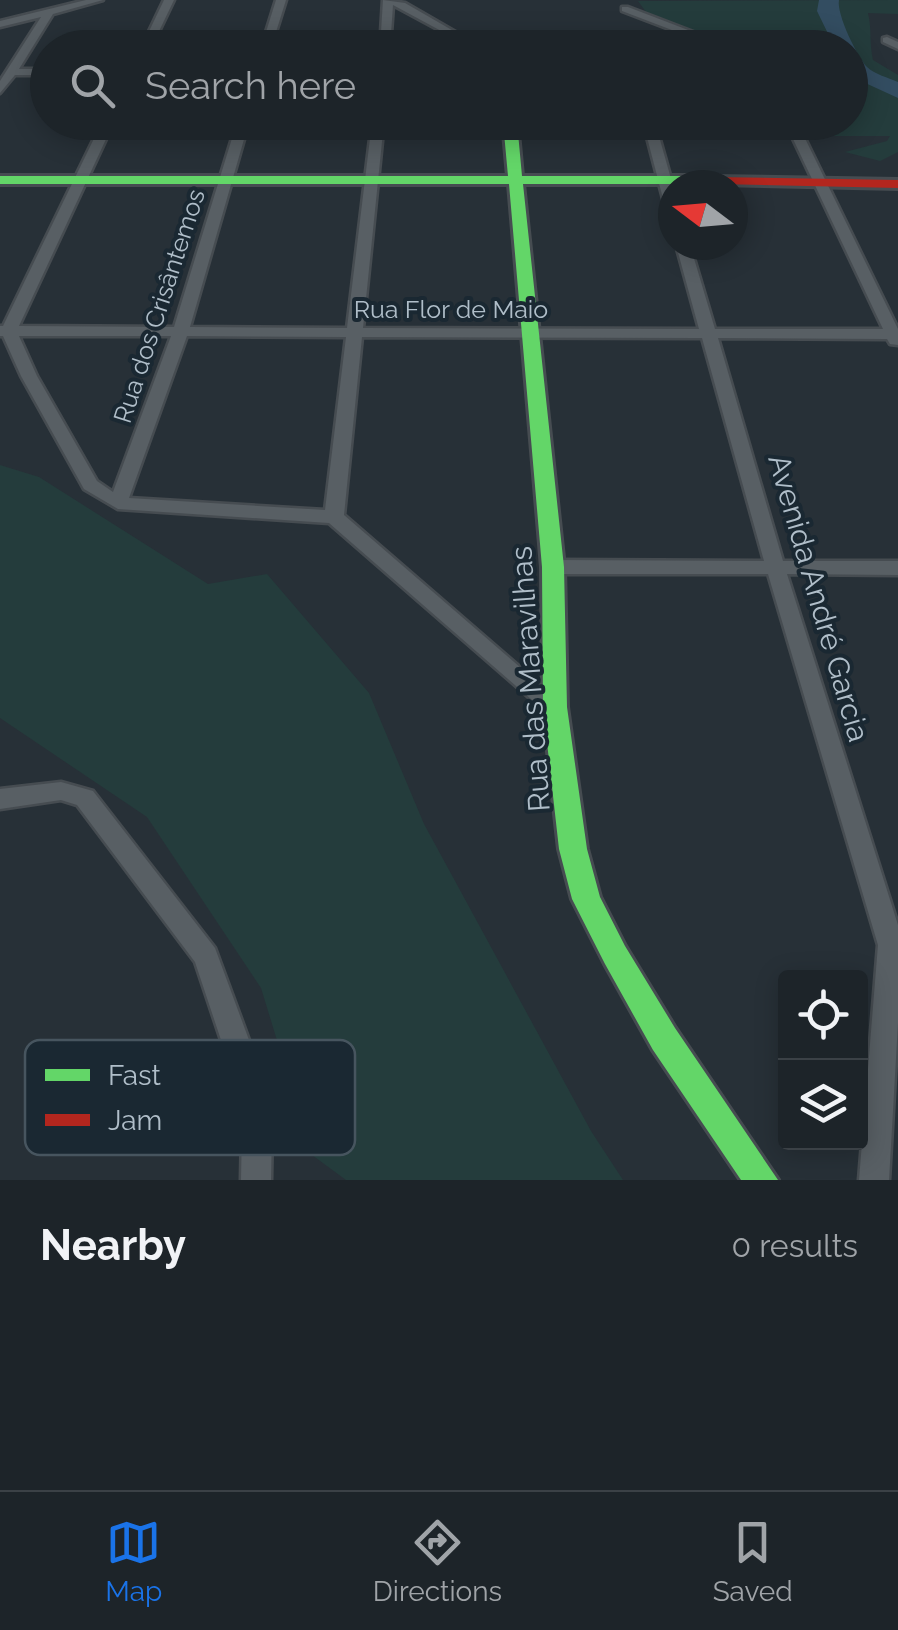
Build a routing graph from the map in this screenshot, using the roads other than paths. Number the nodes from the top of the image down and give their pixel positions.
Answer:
1 (98, 0) edge
2 (170, 0) edge
3 (281, 0) edge
4 (388, 0) edge
5 (626, 9) edge
6 (50, 12) junction
7 (0, 24) edge
8 (39, 30) edge
9 (155, 30) edge
10 (272, 30) edge
11 (386, 30) edge
12 (447, 30) edge
13 (682, 30) edge
14 (30, 44) edge
15 (13, 72) junction
16 (30, 72) edge
17 (0, 90) edge
18 (99, 140) edge
19 (238, 140) edge
20 (376, 140) edge
21 (512, 140) edge
22 (654, 140) edge
23 (800, 140) edge
24 (661, 170) edge
25 (79, 178) junction
26 (226, 179) junction
27 (372, 179) junction
28 (0, 180) edge
29 (515, 180) junction
30 (748, 180) edge
31 (820, 180) junction
32 (658, 181) edge
33 (898, 184) edge
34 (687, 260) edge
35 (5, 331) edge
36 (356, 333) junction
37 (709, 333) junction
38 (180, 334) junction
39 (529, 334) junction
40 (896, 339) edge
41 (118, 503) junction
42 (334, 517) junction
43 (553, 568) junction
44 (776, 568) junction
45 (898, 568) edge
46 (555, 706) junction
47 (6, 798) edge
48 (890, 938) junction
49 (898, 967) edge
50 (236, 1040) edge
51 (256, 1155) edge
52 (256, 1180) edge
53 (761, 1180) edge
54 (874, 1180) edge

1 - 6 street
2 - 9 street
3 - 10 street
4 - 11 street
4 - 12 street
5 - 13 street
6 - 7 street
6 - 8 street
14 - 15 street
15 - 16 street
15 - 17 street
18 - 25 street
19 - 26 street, Rua dos Crisântemos
20 - 27 street
21 - 29 street, Rua das Maravilhas
22 - 24 street
23 - 31 street
25 - 26 street
25 - 28 street
25 - 35 street
26 - 27 street
26 - 38 street, Rua dos Crisântemos
27 - 29 street
27 - 36 street
29 - 32 street
29 - 39 street, Rua das Maravilhas
30 - 31 street
31 - 33 street
31 - 40 street
34 - 37 street, Avenida André Garcia
35 - 38 street, Rua Flor de Maio
35 - 41 street
36 - 38 street, Rua Flor de Maio
36 - 39 street, Rua Flor de Maio
36 - 42 street
37 - 39 street, Rua Flor de Maio
37 - 40 street, Rua Flor de Maio
37 - 44 street, Avenida André Garcia
38 - 41 street, Rua dos Crisântemos
39 - 43 street, Rua das Maravilhas
41 - 42 street
42 - 46 street
43 - 44 street
43 - 46 street, Rua das Maravilhas
44 - 45 street
44 - 48 street, Avenida André Garcia
46 - 53 street, Rua das Maravilhas
47 - 50 street
48 - 49 street, Avenida André Garcia
48 - 54 street
51 - 52 street

